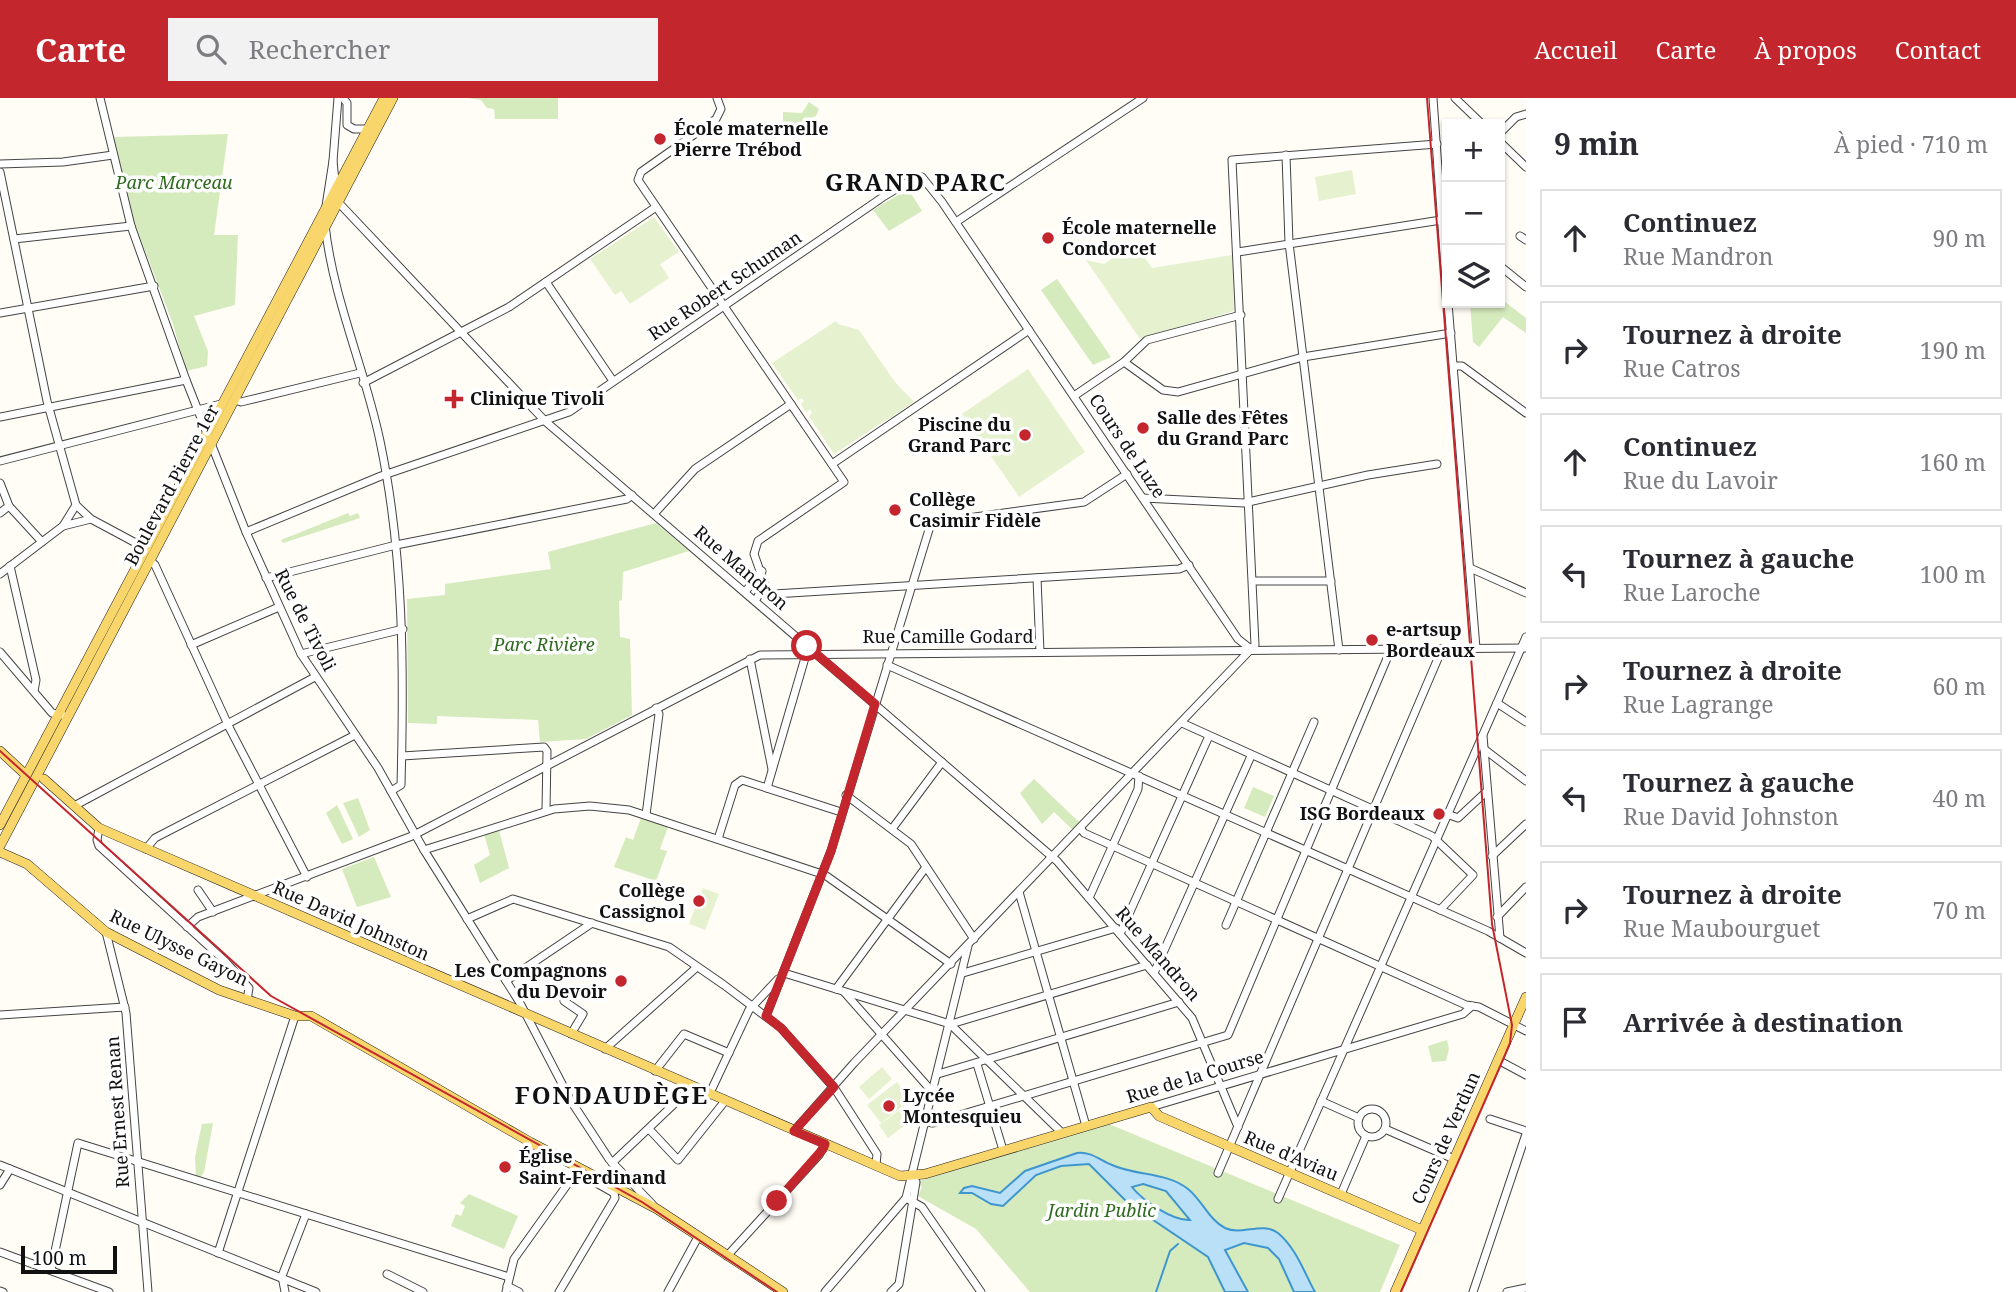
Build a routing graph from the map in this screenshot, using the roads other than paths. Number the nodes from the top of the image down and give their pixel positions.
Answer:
1 (100, 98) edge
2 (341, 98) edge
3 (384, 98) edge
4 (393, 98) edge
5 (717, 98) edge
6 (1143, 98) edge
7 (1433, 98) edge
8 (1455, 98) edge
9 (1526, 114) edge
10 (1477, 119) edge
11 (367, 128) junction
12 (1505, 128) edge
13 (1437, 144) junction
14 (1505, 147) edge
15 (113, 155) junction
16 (1286, 155) junction
17 (333, 161) junction
18 (0, 164) edge
19 (1526, 167) edge
20 (0, 172) edge
21 (922, 177) joint
22 (334, 186) junction
23 (1442, 200) edge
24 (338, 202) junction
25 (326, 203) junction
26 (656, 207) junction
27 (956, 222) junction
28 (1442, 222) edge
29 (325, 225) junction
30 (131, 226) junction
31 (14, 239) junction
32 (1289, 243) junction
33 (313, 248) junction
34 (329, 248) junction
35 (1238, 252) junction
36 (1505, 270) edge
37 (546, 282) junction
38 (154, 286) junction
39 (1525, 286) edge
40 (723, 305) junction
41 (28, 308) junction
42 (1448, 308) edge
43 (0, 313) edge
44 (1241, 315) junction
45 (1029, 330) junction
46 (461, 332) junction
47 (1451, 333) junction
48 (1303, 357) junction
49 (1124, 362) junction
50 (1454, 366) junction
51 (360, 373) junction
52 (1243, 374) junction
53 (186, 380) junction
54 (613, 381) junction
55 (363, 383) junction
56 (1074, 396) junction
57 (234, 400) junction
58 (221, 404) junction
59 (791, 404) junction
60 (48, 407) junction
61 (197, 411) junction
62 (1526, 413) edge
63 (0, 417) edge
64 (545, 421) junction
65 (206, 432) junction
66 (217, 433) junction
67 (59, 446) junction
68 (211, 446) junction
69 (0, 461) edge
70 (832, 464) junction
71 (1437, 464) dead end
72 (1127, 474) junction
73 (386, 475) junction
74 (0, 483) edge
75 (1318, 486) junction
76 (632, 495) junction
77 (1143, 498) junction
78 (1249, 502) junction
79 (76, 505) junction
80 (9, 506) junction
81 (0, 513) edge
82 (654, 514) junction
83 (91, 519) junction
84 (63, 526) junction
85 (246, 532) junction
86 (42, 542) junction
87 (396, 545) junction
88 (146, 549) junction
89 (150, 560) junction
90 (1189, 565) junction
91 (10, 566) junction
92 (1470, 568) junction
93 (762, 571) junction
94 (0, 574) edge
95 (266, 578) junction
96 (1037, 578) junction
97 (1253, 581) junction
98 (1331, 581) junction
99 (753, 584) junction
100 (912, 585) junction
101 (745, 592) junction
102 (762, 592) junction
103 (1526, 593) edge
104 (755, 601) junction
105 (279, 607) junction
106 (403, 629) junction
107 (1526, 638) edge
108 (191, 646) junction
109 (1476, 648) junction
110 (1391, 649) junction
111 (1442, 649) junction
112 (1524, 649) edge
113 (807, 650) junction
114 (1252, 650) junction
115 (1339, 650) junction
116 (0, 652) edge
117 (1040, 652) junction
118 (891, 653) junction
119 (301, 654) junction
120 (817, 654) junction
121 (750, 659) junction
122 (887, 665) junction
123 (315, 677) junction
124 (34, 691) junction
125 (1497, 703) junction
126 (875, 704) junction
127 (656, 708) junction
128 (69, 712) junction
129 (57, 715) junction
130 (1314, 722) dead end
131 (1526, 722) edge
132 (1182, 723) junction
133 (228, 724) junction
134 (50, 729) junction
135 (355, 735) junction
136 (1483, 735) junction
137 (1209, 736) junction
138 (766, 738) junction
139 (782, 739) junction
140 (1484, 749) junction
141 (0, 751) edge
142 (1251, 755) junction
143 (402, 756) junction
144 (942, 762) junction
145 (546, 765) junction
146 (41, 768) junction
147 (773, 770) junction
148 (1292, 774) junction
149 (26, 775) junction
150 (1136, 775) junction
151 (44, 779) junction
152 (1526, 781) edge
153 (34, 782) junction
154 (259, 785) junction
155 (767, 788) junction
156 (1487, 791) junction
157 (391, 792) junction
158 (1332, 792) junction
159 (846, 795) junction
160 (1183, 796) junction
161 (74, 806) junction
162 (3, 811) edge
163 (546, 811) junction
164 (1374, 811) junction
165 (841, 813) junction
166 (1447, 814) junction
167 (646, 815) junction
168 (1226, 815) junction
169 (1526, 824) edge
170 (0, 825) edge
171 (99, 828) junction
172 (892, 829) junction
173 (1081, 829) junction
174 (1266, 833) junction
175 (415, 834) junction
176 (718, 839) junction
177 (1436, 840) junction
178 (2, 842) edge
179 (1114, 846) junction
180 (146, 849) junction
181 (424, 850) junction
182 (1307, 850) junction
183 (0, 852) edge
184 (1492, 856) junction
185 (1053, 857) junction
186 (27, 864) junction
187 (1154, 864) junction
188 (926, 867) junction
189 (1349, 869) junction
190 (822, 874) junction
191 (307, 877) junction
192 (1196, 883) junction
193 (1526, 887) edge
194 (198, 890) dead end
195 (1019, 892) junction
196 (256, 897) junction
197 (1410, 897) junction
198 (1089, 898) junction
199 (1237, 901) junction
200 (1440, 910) junction
201 (213, 912) junction
202 (1497, 916) junction
203 (467, 919) junction
204 (887, 919) junction
205 (1277, 919) junction
206 (592, 923) junction
207 (1226, 925) dead end
208 (187, 927) junction
209 (1118, 931) junction
210 (106, 932) junction
211 (1319, 938) junction
212 (1500, 938) junction
213 (971, 942) junction
214 (1037, 953) junction
215 (1526, 953) edge
216 (962, 956) junction
217 (951, 964) junction
218 (1147, 965) junction
219 (1380, 966) junction
220 (697, 967) junction
221 (784, 973) junction
222 (963, 973) junction
223 (1154, 973) junction
224 (506, 981) junction
225 (840, 990) junction
226 (1049, 996) junction
227 (1526, 997) edge
228 (247, 1000) junction
229 (564, 1001) dead end
230 (1179, 1002) junction
231 (1472, 1006) junction
232 (125, 1007) junction
233 (752, 1007) junction
234 (906, 1011) junction
235 (526, 1014) junction
236 (0, 1015) edge
237 (295, 1016) junction
238 (766, 1016) junction
239 (1514, 1023) junction
240 (950, 1024) junction
241 (1526, 1031) edge
242 (571, 1034) junction
243 (882, 1036) junction
244 (1062, 1039) junction
245 (1203, 1043) junction
246 (605, 1049) junction
247 (1343, 1049) junction
248 (729, 1053) junction
249 (1498, 1060) junction
250 (989, 1061) junction
251 (977, 1064) junction
252 (655, 1071) junction
253 (938, 1074) junction
254 (1261, 1074) junction
255 (1526, 1075) edge
256 (1074, 1081) junction
257 (1220, 1086) junction
258 (692, 1087) junction
259 (834, 1087) junction
260 (934, 1090) junction
261 (709, 1094) junction
262 (1025, 1096) junction
263 (725, 1101) junction
264 (1321, 1101) junction
265 (990, 1106) junction
266 (1150, 1107) junction
267 (1359, 1118) junction
268 (1490, 1119) dead end
269 (926, 1122) junction
270 (1086, 1126) junction
271 (1238, 1128) junction
272 (649, 1129) junction
273 (1385, 1129) junction
274 (794, 1131) junction
275 (1526, 1132) edge
276 (1062, 1133) junction
277 (1366, 1136) junction
278 (825, 1144) junction
279 (1230, 1146) junction
280 (1003, 1150) junction
281 (1454, 1159) junction
282 (138, 1162) junction
283 (612, 1163) junction
284 (0, 1165) edge
285 (876, 1165) junction
286 (10, 1169) junction
287 (578, 1170) junction
288 (1218, 1172) dead end
289 (1290, 1172) junction
290 (900, 1176) joint
291 (913, 1177) junction
292 (0, 1185) edge
293 (67, 1192) junction
294 (237, 1193) junction
295 (1341, 1194) junction
296 (1278, 1199) dead end
297 (909, 1200) junction
298 (657, 1209) junction
299 (306, 1214) junction
300 (142, 1223) junction
301 (1422, 1230) junction
302 (698, 1237) junction
303 (0, 1252) edge
304 (218, 1253) junction
305 (727, 1256) junction
306 (51, 1270) junction
307 (387, 1274) dead end
308 (509, 1277) junction
309 (283, 1278) junction
310 (899, 1283) junction
311 (1526, 1287) edge
312 (506, 1289) edge
313 (109, 1292) edge
314 (148, 1292) edge
315 (285, 1292) edge
316 (316, 1292) edge
317 (423, 1292) edge
318 (519, 1292) edge
319 (559, 1292) edge
320 (668, 1292) edge
321 (783, 1292) edge
322 (825, 1292) edge
323 (891, 1292) edge
324 (908, 1292) edge
325 (981, 1292) edge
326 (1395, 1292) edge
327 (1473, 1292) edge
328 (1507, 1292) edge

1 - 15 street, Rue de Tivoli
2 - 11 street
2 - 17 street
3 - 11 main road, Boulevard Pierre 1er
4 - 24 main road, Boulevard Pierre 1er
5 - 26 street
6 - 27 street
7 - 13 street
8 - 10 street
9 - 12 street
11 - 22 main road, Boulevard Pierre 1er
13 - 16 street
13 - 23 street
14 - 19 street
15 - 18 street
15 - 30 street, Rue de Tivoli
16 - 32 street
16 - 35 street
17 - 22 street
17 - 25 street
20 - 31 street
21 - 27 street, Cours de Luze
21 - 40 street, Rue Robert Schuman
22 - 24 street
22 - 25 main road, Boulevard Pierre 1er
24 - 25 street
24 - 29 main road, Boulevard Pierre 1er
24 - 46 street, Rue Mandron
25 - 29 street
25 - 58 main road, Boulevard Pierre 1er
26 - 37 street
26 - 40 street
27 - 45 street, Cours de Luze
28 - 32 street
29 - 33 main road, Boulevard Pierre 1er
29 - 34 street
30 - 31 street
30 - 38 street, Rue de Tivoli
31 - 41 street
32 - 35 street
32 - 48 street
33 - 34 street
33 - 57 main road, Boulevard Pierre 1er
34 - 51 street
35 - 44 street
36 - 39 street
37 - 46 street
37 - 54 street
38 - 41 street
38 - 53 street, Rue de Tivoli
40 - 54 street, Rue Robert Schuman
40 - 59 street
41 - 43 street
41 - 60 street
42 - 47 street
44 - 49 street
44 - 52 street
45 - 56 street, Cours de Luze
45 - 70 street
46 - 55 street
46 - 64 street, Rue Mandron
47 - 48 street
47 - 50 street
48 - 52 street
48 - 75 street
49 - 52 street
49 - 56 street
50 - 62 street
50 - 92 street
51 - 55 street
51 - 57 street
52 - 78 street
53 - 60 street
53 - 61 street, Rue de Tivoli
54 - 64 street, Rue Robert Schuman
55 - 73 street
56 - 72 street, Cours de Luze
57 - 66 main road, Boulevard Pierre 1er
58 - 61 street
58 - 65 main road, Boulevard Pierre 1er
59 - 70 street
59 - 82 street
60 - 63 street
60 - 67 street
61 - 65 street, Rue de Tivoli
61 - 67 street
64 - 73 street, Rue Robert Schuman
64 - 76 street, Rue Mandron
65 - 66 street
65 - 68 street, Rue de Tivoli
65 - 88 main road, Boulevard Pierre 1er
66 - 68 main road, Boulevard Pierre 1er
67 - 69 street
67 - 79 street
68 - 85 street, Rue de Tivoli
68 - 89 main road, Boulevard Pierre 1er
70 - 93 street
71 - 75 street
72 - 77 street, Cours de Luze
72 - 100 street
73 - 85 street, Rue Robert Schuman
73 - 87 street
74 - 80 street
75 - 78 street
75 - 98 street
76 - 82 street, Rue Mandron
76 - 87 street
77 - 78 street
77 - 90 street, Cours de Luze
78 - 97 street
79 - 83 street
79 - 84 street
80 - 81 street
80 - 86 street
82 - 101 street, Rue Mandron
83 - 84 street
83 - 88 street
84 - 86 street
85 - 95 street, Rue de Tivoli
86 - 91 street
87 - 95 street
87 - 106 street
88 - 129 main road, Boulevard Pierre 1er
89 - 108 street
89 - 128 main road, Boulevard Pierre 1er
90 - 96 street
90 - 114 street, Cours de Luze
91 - 94 street
91 - 124 street
92 - 103 street
92 - 109 street
93 - 99 street
93 - 102 street
95 - 105 street, Rue de Tivoli
96 - 100 street
96 - 117 street
97 - 98 street
97 - 114 street
98 - 115 street
99 - 101 street
99 - 102 street
100 - 102 street
100 - 118 street
101 - 104 street, Rue Mandron
102 - 104 street
104 - 113 street, Rue Mandron
105 - 108 street
105 - 119 street, Rue de Tivoli
106 - 119 street
106 - 143 street
107 - 112 street
108 - 133 street
109 - 111 street, Rue Camille Godard
109 - 112 street, Rue Camille Godard
110 - 111 street, Rue Camille Godard
110 - 115 street, Rue Camille Godard
110 - 158 street
111 - 164 street
112 - 125 street
113 - 120 street, Rue Camille Godard
113 - 121 street, Rue Camille Godard
113 - 139 street
114 - 115 street, Rue Camille Godard
114 - 117 street, Rue Camille Godard
114 - 132 street
116 - 124 street
117 - 118 street, Rue Camille Godard
118 - 120 street, Rue Camille Godard
118 - 122 street
119 - 123 street, Rue de Tivoli
120 - 126 street, Rue Mandron
121 - 127 street, Rue Camille Godard
121 - 138 street
122 - 126 street
122 - 150 street
123 - 133 street
123 - 135 street, Rue de Tivoli
124 - 129 street
125 - 131 street
125 - 136 street
126 - 144 street, Rue Mandron
126 - 159 street
127 - 145 street, Rue Camille Godard
127 - 167 street
128 - 129 street
128 - 146 main road, Boulevard Pierre 1er
129 - 134 main road, Boulevard Pierre 1er
130 - 148 street
132 - 137 street
132 - 150 street
133 - 154 street
133 - 161 street
134 - 146 main road
134 - 149 main road, Boulevard Pierre 1er
135 - 154 street
135 - 157 street, Rue de Tivoli
136 - 140 street
136 - 166 street
137 - 142 street
137 - 160 street
138 - 139 street
138 - 147 street
139 - 147 street
140 - 152 street
140 - 156 street
141 - 149 main road
142 - 148 street
142 - 168 street
143 - 145 street
143 - 157 street
144 - 172 street
144 - 185 street, Rue Mandron
145 - 163 street
145 - 175 street, Rue Camille Godard
146 - 151 main road
146 - 153 main road, Boulevard Pierre 1er
147 - 155 street
148 - 158 street
148 - 174 street
149 - 162 main road
149 - 178 main road
150 - 160 street
150 - 173 street
150 - 179 street
151 - 153 main road
151 - 161 main road, Rue David Johnston
153 - 178 main road, Boulevard Pierre 1er
154 - 180 street
154 - 191 street
155 - 165 street
155 - 176 street
156 - 166 street
156 - 184 street
157 - 175 street, Rue de Tivoli
158 - 164 street
158 - 182 street
159 - 165 street
159 - 172 street
160 - 168 street
160 - 187 street
161 - 171 main road, Rue David Johnston
162 - 170 main road
163 - 167 street
163 - 181 street
164 - 177 street
164 - 189 street
165 - 190 street
166 - 177 street
167 - 176 street
168 - 174 street
168 - 192 street
169 - 184 street
171 - 180 main road, Rue David Johnston
171 - 208 street
172 - 188 street
173 - 179 street
173 - 185 street
174 - 182 street
174 - 199 street
175 - 181 street, Rue de Tivoli
175 - 191 street, Rue Camille Godard
176 - 190 street
177 - 197 street
177 - 200 street
178 - 186 main road, Rue Ulysse Gayon
179 - 187 street
179 - 198 street
180 - 196 main road, Rue David Johnston
181 - 203 street, Rue de Tivoli
182 - 189 street
182 - 205 street
183 - 186 main road, Rue Ulysse Gayon
184 - 202 street
185 - 195 street
185 - 198 street, Rue Mandron
186 - 210 main road, Rue Ulysse Gayon
187 - 192 street
187 - 209 street
188 - 204 street
188 - 213 street
189 - 197 street
189 - 211 street
190 - 204 street
190 - 221 street
191 - 196 street, Rue Camille Godard
192 - 199 street
192 - 223 street
193 - 202 street
194 - 201 street
195 - 213 street
195 - 214 street
196 - 201 street, Rue Camille Godard
196 - 235 main road, Rue David Johnston
197 - 200 street
197 - 219 street
198 - 209 street, Rue Mandron
199 - 205 street
199 - 207 street
200 - 212 street
201 - 208 street, Rue Camille Godard
202 - 212 street
203 - 206 street
203 - 224 street, Rue de Tivoli
204 - 217 street
204 - 225 street
205 - 211 street
205 - 245 street
206 - 220 street
206 - 224 street
208 - 228 street
209 - 214 street
209 - 218 street, Rue Mandron
210 - 228 main road, Rue Ulysse Gayon
210 - 232 street, Rue Ernest Renan
211 - 219 street
211 - 254 street
212 - 215 street
213 - 216 street
214 - 222 street
214 - 226 street
216 - 217 street
216 - 222 street
217 - 234 street
218 - 223 street, Rue Mandron
218 - 226 street
219 - 231 street
219 - 247 street
220 - 233 street
220 - 246 street
221 - 225 street
221 - 233 street
221 - 238 street
222 - 240 street
223 - 230 street, Rue Mandron
224 - 235 street, Rue de Tivoli
225 - 234 street
225 - 243 street
226 - 240 street
226 - 244 street
227 - 239 main road, Cours de Verdun
228 - 237 main road, Rue Ulysse Gayon
229 - 242 street
230 - 244 street
230 - 245 street, Rue Mandron
231 - 239 street
231 - 247 street, Rue de la Course
232 - 236 street
232 - 282 street, Rue Ernest Renan
233 - 238 street
233 - 248 street
234 - 240 street
234 - 243 street
235 - 242 main road, Rue David Johnston
235 - 283 street, Rue de Tivoli
237 - 287 main road, Rue Ulysse Gayon
237 - 294 street
238 - 259 street
239 - 241 street
239 - 249 main road, Cours de Verdun
240 - 250 street
240 - 253 street
242 - 246 main road, Rue David Johnston
243 - 259 street
243 - 260 street
244 - 250 street
244 - 256 street
245 - 256 street
245 - 257 street, Rue Mandron
246 - 252 main road, Rue David Johnston
247 - 254 street, Rue de la Course
247 - 264 street
248 - 252 street
248 - 261 street
249 - 255 street
249 - 281 main road, Cours de Verdun
250 - 251 street
250 - 262 street
251 - 253 street
251 - 265 street
252 - 258 main road, Rue David Johnston
253 - 260 street
254 - 257 street, Rue de la Course
254 - 271 street
256 - 262 street
256 - 270 street
257 - 266 street, Rue de la Course
257 - 271 street, Rue Mandron
258 - 261 main road, Rue David Johnston
258 - 272 street
259 - 274 street
259 - 285 street
260 - 269 street
261 - 263 main road, Rue David Johnston
262 - 265 street
262 - 276 street
263 - 272 street
263 - 274 main road, Rue David Johnston
264 - 267 street
264 - 289 street
265 - 269 street
265 - 280 street
266 - 270 main road, Rue de la Course
266 - 279 main road, Rue d'Aviau
267 - 273 street
267 - 277 street
268 - 275 street
269 - 291 street
270 - 276 main road, Rue de la Course
271 - 279 street
272 - 283 street
273 - 277 street
273 - 281 street
274 - 278 main road, Rue David Johnston
275 - 327 street
276 - 280 main road, Rue de la Course
277 - 295 street
278 - 285 main road, Rue David Johnston
278 - 305 street
279 - 288 street
279 - 289 main road, Rue d'Aviau
280 - 291 main road, Rue de la Course
281 - 301 main road, Cours de Verdun
282 - 293 street
282 - 294 street
282 - 300 street, Rue Ernest Renan
283 - 298 street, Rue de Tivoli
284 - 286 street
285 - 290 main road, Rue David Johnston
286 - 292 street
286 - 293 street
287 - 298 main road, Rue Ulysse Gayon
287 - 308 street
287 - 319 street
289 - 295 main road, Rue d'Aviau
289 - 296 street
290 - 291 main road, Rue de la Course
291 - 297 street
293 - 300 street
293 - 306 street
294 - 299 street
294 - 304 street
295 - 301 main road, Rue d'Aviau
297 - 310 street
297 - 322 street
297 - 325 street
298 - 302 main road, Rue Ulysse Gayon
299 - 308 street
299 - 309 street
300 - 304 street
300 - 314 street, Rue Ernest Renan
301 - 326 main road, Cours de Verdun
302 - 305 main road, Rue Ulysse Gayon
302 - 320 street
303 - 306 street
304 - 309 street
305 - 321 main road, Rue Ulysse Gayon
306 - 313 street
307 - 317 street
308 - 312 street
309 - 315 street
309 - 316 street
310 - 323 street
310 - 324 street
311 - 328 street
312 - 318 street

